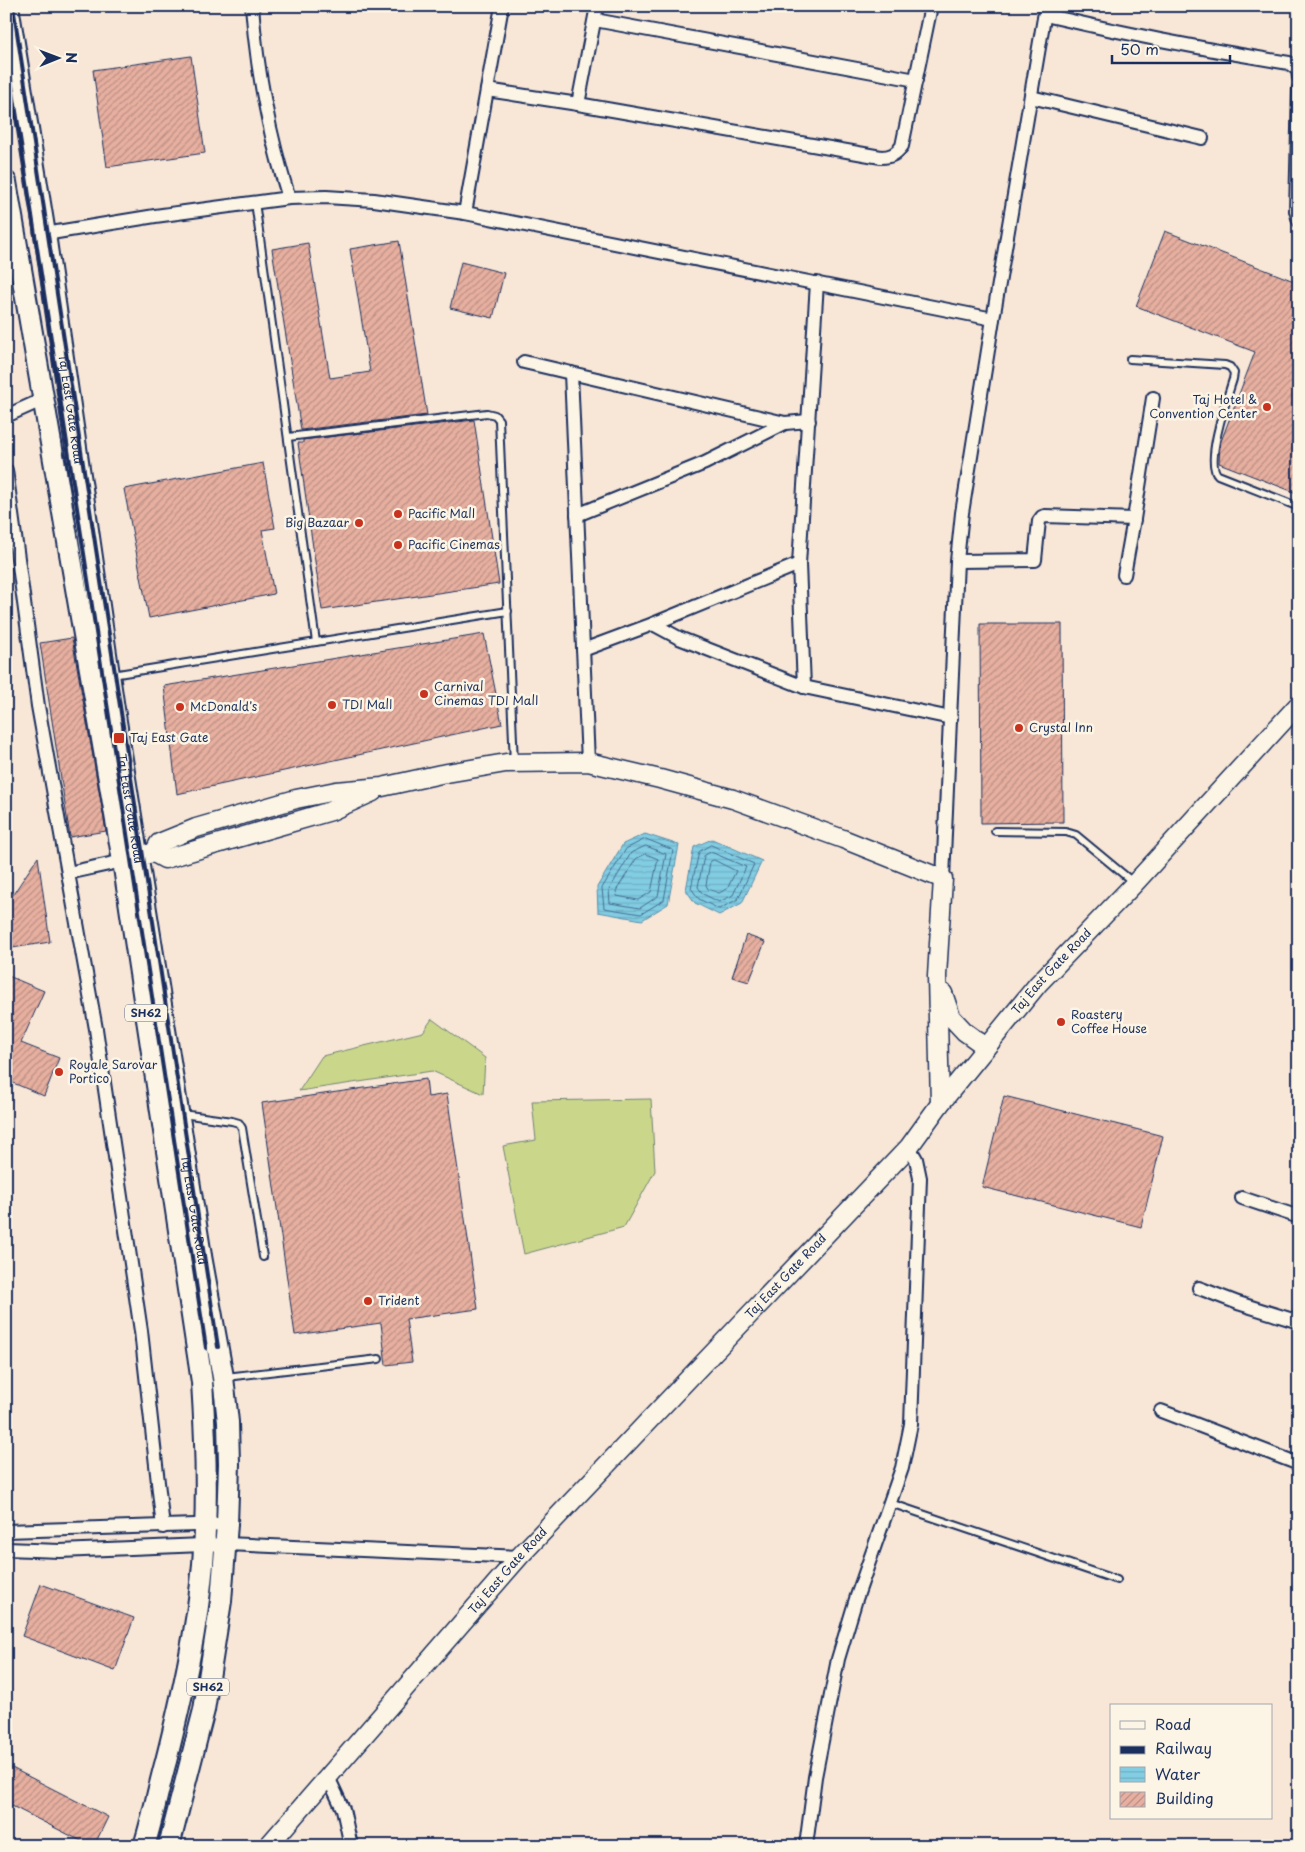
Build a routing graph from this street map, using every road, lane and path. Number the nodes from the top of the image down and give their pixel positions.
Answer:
1 (8, 6) edge
2 (252, 6) edge
3 (502, 6) edge
4 (597, 6) edge
5 (931, 6) edge
6 (1045, 10) edge
7 (595, 20) junction
8 (1299, 77) edge
9 (916, 80) junction
10 (1299, 89) edge
11 (487, 90) junction
12 (1031, 97) junction
13 (578, 104) junction
14 (1202, 138) dead end
15 (6, 182) edge
16 (289, 198) junction
17 (255, 202) junction
18 (465, 212) junction
19 (1299, 221) edge
20 (45, 234) junction
21 (817, 284) junction
22 (993, 319) junction
23 (1130, 360) dead end
24 (524, 362) dead end
25 (571, 373) junction
26 (1152, 398) dead end
27 (44, 399) junction
28 (6, 416) edge
29 (809, 421) junction
30 (786, 422) junction
31 (288, 437) junction
32 (6, 470) edge
33 (1299, 507) edge
34 (577, 515) junction
35 (1134, 519) junction
36 (957, 561) junction
37 (799, 564) junction
38 (1124, 575) dead end
39 (508, 611) junction
40 (652, 624) junction
41 (316, 642) junction
42 (583, 650) junction
43 (109, 676) junction
44 (804, 687) junction
45 (1295, 714) edge
46 (951, 718) junction
47 (514, 762) junction
48 (588, 762) junction
49 (995, 832) dead end
50 (139, 857) junction
51 (68, 872) junction
52 (943, 879) junction
53 (1135, 884) junction
54 (937, 976) junction
55 (986, 1046) junction
56 (940, 1104) junction
57 (178, 1113) junction
58 (909, 1147) junction
59 (1242, 1198) dead end
60 (1299, 1217) edge
61 (263, 1257) dead end
62 (1199, 1288) dead end
63 (1299, 1322) edge
64 (379, 1359) dead end
65 (223, 1377) junction
66 (1161, 1411) dead end
67 (1299, 1464) edge
68 (890, 1503) junction
69 (163, 1527) junction
70 (6, 1531) edge
71 (227, 1534) junction
72 (205, 1535) junction
73 (6, 1549) edge
74 (520, 1557) junction
75 (1117, 1580) dead end
76 (328, 1777) junction
77 (144, 1846) edge
78 (169, 1846) edge
79 (268, 1846) edge
80 (351, 1846) edge
81 (806, 1846) edge

1 - 20 main road, Taj East Gate Road / SH62
2 - 16 street
3 - 11 street
4 - 7 street
5 - 9 street
6 - 8 street
6 - 12 street
7 - 9 street
7 - 13 street
9 - 13 street
10 - 19 street
11 - 13 street
11 - 18 street
12 - 14 street
12 - 22 street
15 - 27 main road, SH62
16 - 17 street
16 - 18 street
17 - 20 street
17 - 31 lane
18 - 21 street
20 - 43 main road, Taj East Gate Road / SH62
21 - 22 street
21 - 29 street
22 - 36 street
23 - 33 lane
24 - 25 street
25 - 30 street
25 - 34 street
26 - 35 street
27 - 28 street
27 - 50 main road, SH62
29 - 30 street
29 - 37 street
30 - 34 street
31 - 39 lane
31 - 41 lane
32 - 51 street
34 - 42 street
35 - 36 street
35 - 38 street
36 - 46 street
37 - 40 street
37 - 44 street
39 - 41 lane
39 - 47 lane
40 - 42 street
40 - 44 street
41 - 43 lane
42 - 48 street
43 - 50 main road, Taj East Gate Road / SH62
44 - 46 street
45 - 53 main road, Taj East Gate Road
46 - 52 street
47 - 48 main road
47 - 50 main road
48 - 52 main road
49 - 53 lane
50 - 51 street
50 - 57 main road, Taj East Gate Road / SH62
50 - 72 main road, SH62
51 - 69 street
52 - 54 main road
53 - 55 main road, Taj East Gate Road
54 - 55 main road
54 - 56 main road
55 - 56 main road, Taj East Gate Road
56 - 58 main road, Taj East Gate Road
57 - 61 lane
57 - 65 main road, Taj East Gate Road / SH62
58 - 68 street
58 - 74 main road, Taj East Gate Road
59 - 60 street
62 - 63 street
64 - 65 lane
65 - 71 main road, Taj East Gate Road / SH62
66 - 67 street
68 - 75 lane
68 - 81 street
69 - 70 street
69 - 72 street
71 - 72 street
71 - 72 street
71 - 74 street
71 - 78 main road, SH62 / SH62
72 - 73 street
72 - 77 main road, SH62
74 - 76 main road, Taj East Gate Road
76 - 79 main road, Taj East Gate Road
76 - 80 street

